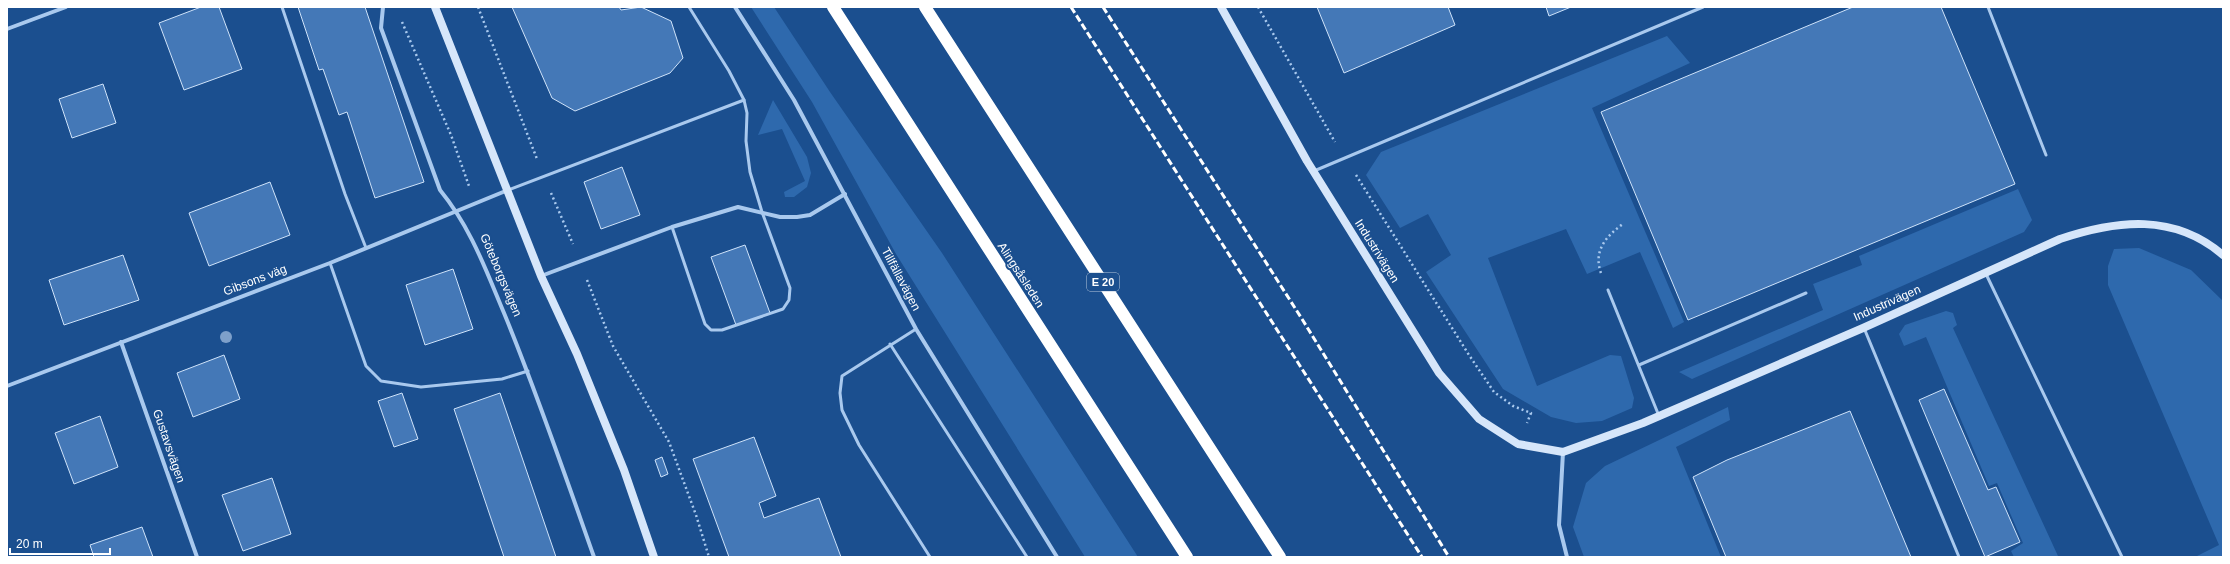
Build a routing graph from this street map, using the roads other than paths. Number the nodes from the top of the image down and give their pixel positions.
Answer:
1 (66, 7) edge
2 (282, 7) edge
3 (382, 7) edge
4 (435, 7) edge
5 (689, 7) edge
6 (735, 7) edge
7 (833, 7) edge
8 (925, 7) edge
9 (1221, 7) edge
10 (1703, 7) edge
11 (1988, 7) edge
12 (7, 29) edge
13 (744, 100) junction
14 (2046, 155) dead end
15 (1313, 171) junction
16 (508, 190) junction
17 (845, 194) junction
18 (458, 211) junction
19 (762, 212) junction
20 (672, 227) junction
21 (366, 248) junction
22 (2223, 255) edge
23 (330, 263) junction
24 (1985, 272) junction
25 (542, 276) junction
26 (1608, 290) road end
27 (1806, 293) dead end
28 (1863, 328) junction
29 (916, 329) junction
30 (121, 342) junction
31 (890, 344) junction
32 (1639, 365) junction
33 (528, 370) junction
34 (7, 386) edge
35 (1660, 416) junction
36 (1563, 452) junction
37 (197, 557) edge
38 (594, 557) edge
39 (654, 557) edge
40 (930, 557) edge
41 (1027, 557) edge
42 (1057, 557) edge
43 (1187, 557) edge
44 (1280, 557) edge
45 (1567, 557) edge
46 (1959, 557) edge
47 (2122, 557) edge

1 - 12 street
2 - 21 lane
3 - 18 street, Göteborgsvägen
4 - 16 street
5 - 13 lane
6 - 17 street, Tillfällavägen
7 - 43 highway, Alingsåsleden
8 - 44 highway, E 20
9 - 15 street, Industrivägen
10 - 15 lane
11 - 14 lane
13 - 16 lane
13 - 19 lane
15 - 36 street, Industrivägen
16 - 18 street, Gibsons väg
16 - 25 street
17 - 19 street
17 - 29 street, Tillfällavägen
18 - 21 street, Gibsons väg
18 - 33 street, Göteborgsvägen
19 - 20 street
19 - 20 lane
20 - 25 street
21 - 23 street, Gibsons väg
22 - 24 street, Industrivägen
23 - 30 street, Gibsons väg
23 - 33 lane
24 - 28 street, Industrivägen
24 - 47 lane
25 - 39 street
26 - 32 lane
27 - 32 lane
28 - 35 street, Industrivägen
28 - 46 lane
29 - 31 lane
29 - 42 street, Tillfällavägen
30 - 34 street, Gibsons väg
30 - 37 street, Gustavsvägen
31 - 40 lane
31 - 41 lane
32 - 35 lane
33 - 38 street, Göteborgsvägen
35 - 36 street, Industrivägen
36 - 45 street

